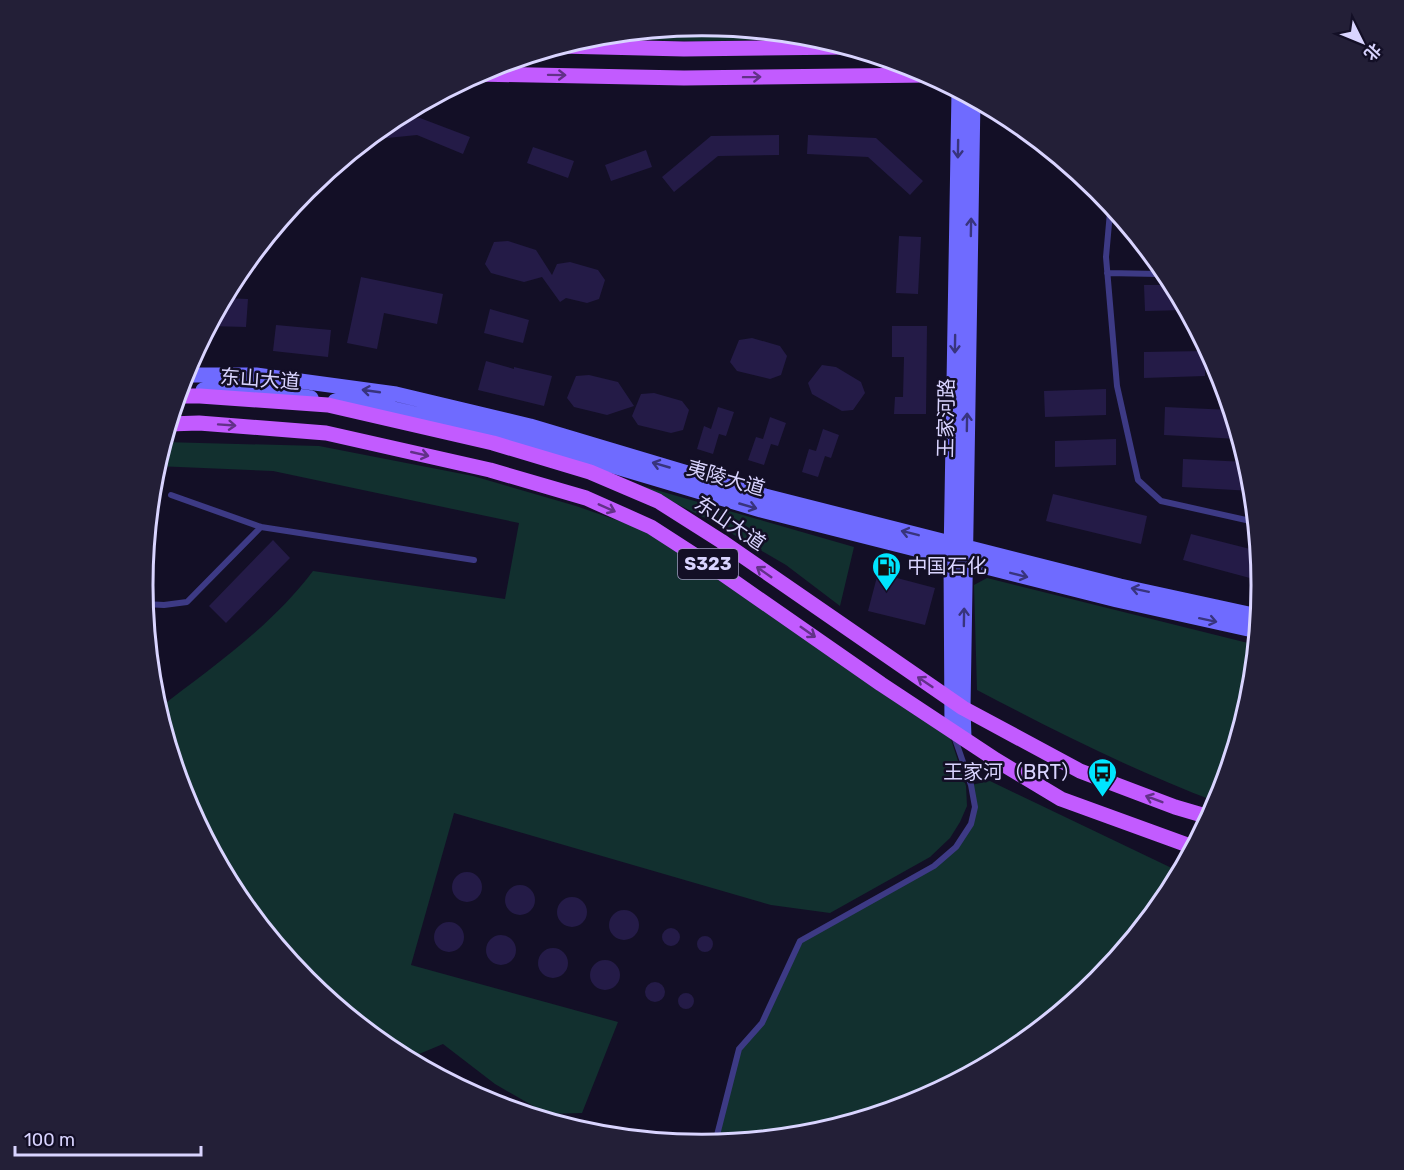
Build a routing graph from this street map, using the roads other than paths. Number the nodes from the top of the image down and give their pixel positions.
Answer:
1 (596, 47) edge
2 (811, 47) edge
3 (501, 74) edge
4 (905, 75) edge
5 (959, 101) edge
6 (973, 108) edge
7 (1110, 217) edge
8 (1107, 273) junction
9 (1154, 274) edge
10 (195, 375) edge
11 (189, 390) edge
12 (187, 396) edge
13 (178, 424) edge
14 (171, 495) dead end
15 (1247, 520) edge
16 (261, 527) junction
17 (959, 553) junction
18 (474, 560) dead end
19 (154, 604) edge
20 (1250, 614) edge
21 (1249, 629) edge
22 (957, 704) junction
23 (958, 734) junction
24 (1200, 814) edge
25 (1185, 844) edge
26 (717, 1134) edge

1 - 2 main road
3 -> 4 main road
5 -> 17 main road, 王家河路
17 -> 6 main road, 王家河路
7 - 8 lane
8 - 9 lane
8 - 15 lane
17 -> 10 main road, 夷陵大道
11 -> 17 main road, 夷陵大道
22 -> 12 main road, 东山大道
13 -> 23 main road, S323
14 - 16 lane
16 - 18 lane
16 - 19 lane
20 -> 17 main road, 夷陵大道
17 -> 21 main road, 夷陵大道
17 - 22 main road, 王家河路
22 - 23 main road, 王家河路
24 -> 22 main road, 东山大道
23 - 25 main road, S323
23 - 26 lane

